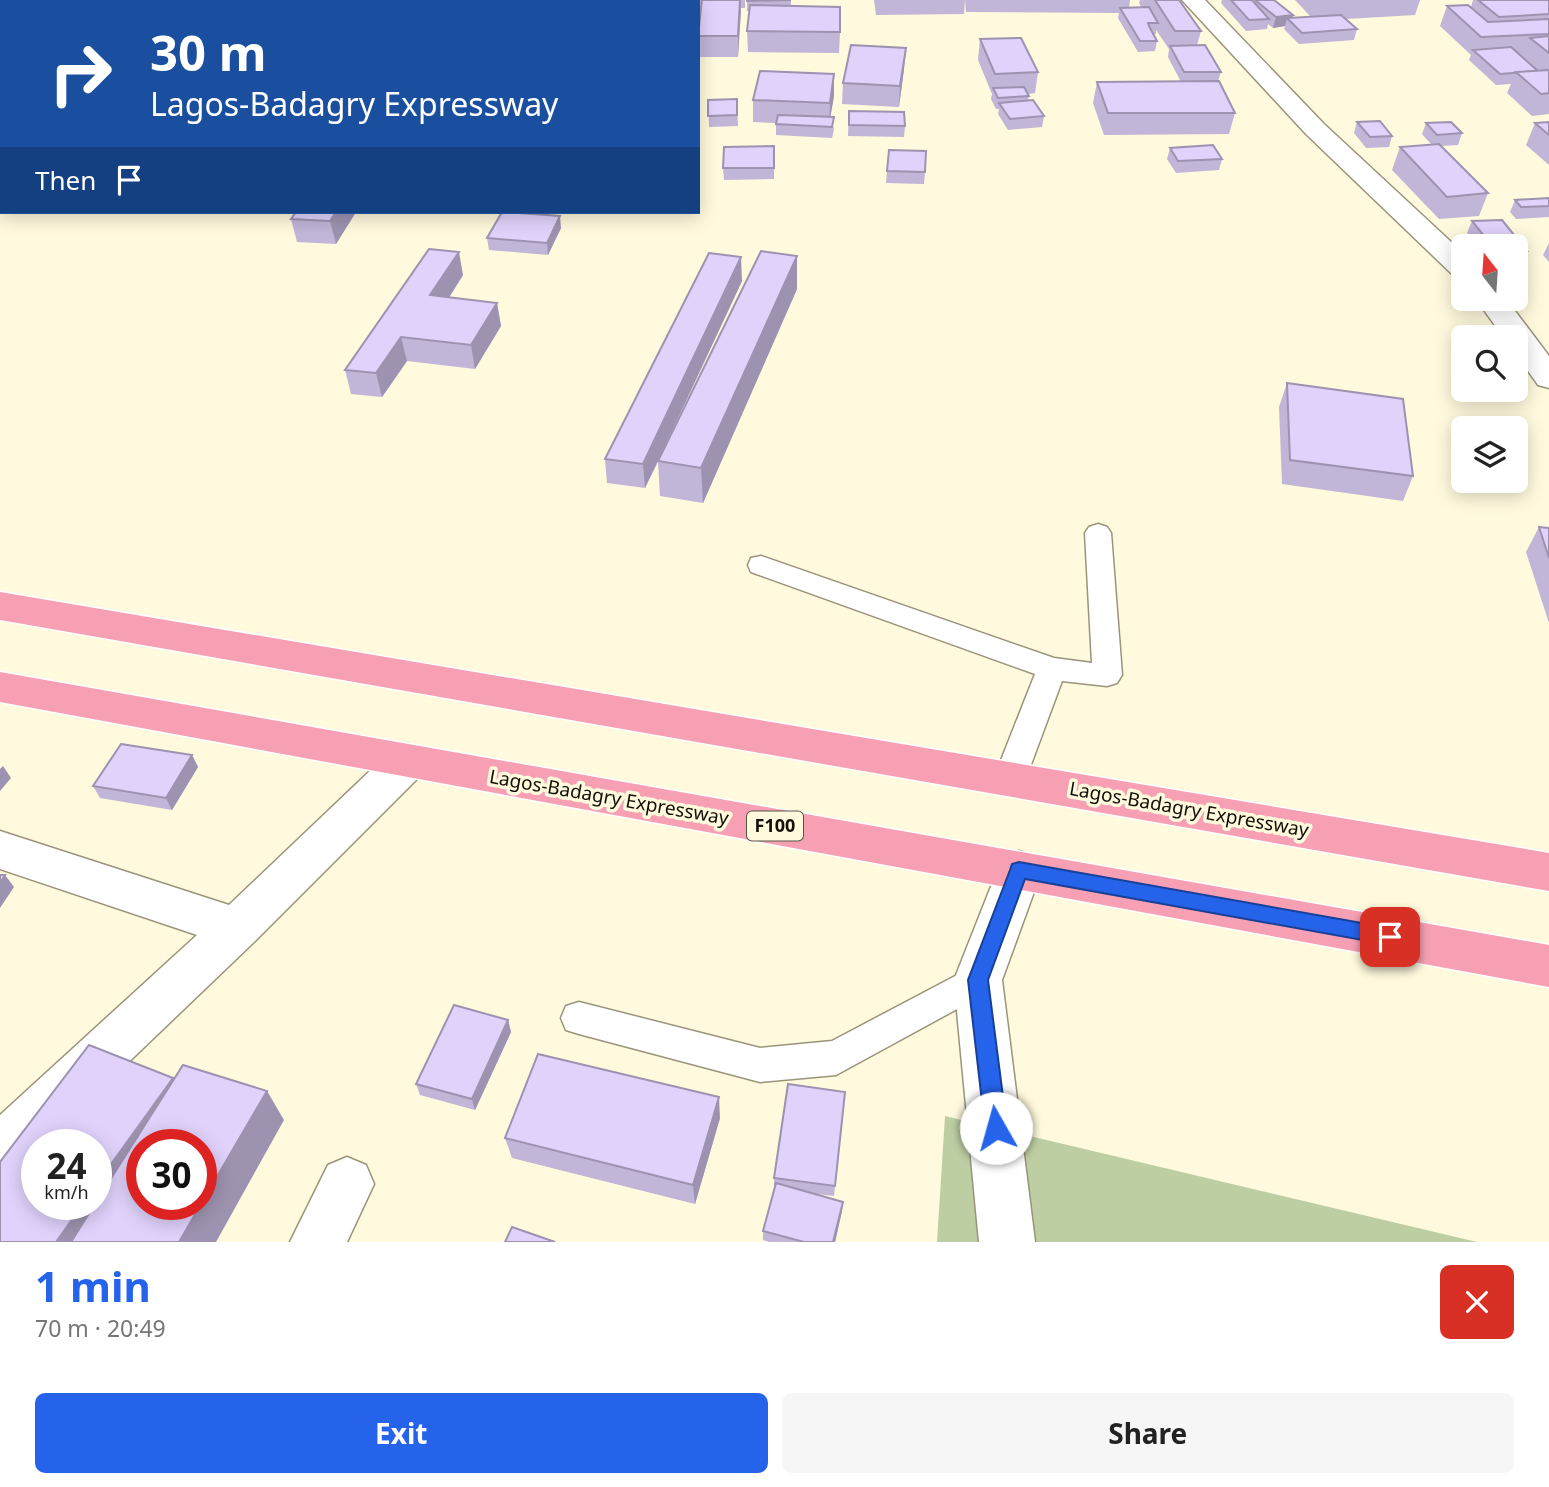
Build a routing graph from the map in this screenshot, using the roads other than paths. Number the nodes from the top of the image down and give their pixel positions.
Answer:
1 (1193, 0) edge
2 (1451, 258) edge
3 (1501, 312) edge
4 (1549, 377) edge
5 (1098, 533) dead end
6 (761, 565) dead end
7 (0, 606) edge
8 (1052, 669) junction
9 (0, 687) edge
10 (408, 761) junction
11 (1010, 778) junction
12 (0, 850) edge
13 (1019, 870) junction
14 (1549, 872) edge
15 (237, 928) junction
16 (1549, 966) edge
17 (978, 980) junction
18 (579, 1018) dead end
19 (0, 1150) edge
20 (347, 1184) dead end
21 (318, 1242) edge
22 (1007, 1242) edge

1 - 2 street
3 - 4 street
5 - 8 lane
6 - 8 lane
7 - 11 highway, Lagos-Badagry Expressway
8 - 11 lane
9 - 10 highway, Lagos-Badagry Expressway / F100
10 - 13 highway, Lagos-Badagry Expressway / F100
10 - 15 street
11 - 14 highway, Lagos-Badagry Expressway
12 - 15 street
13 - 16 highway, Lagos-Badagry Expressway / F100
13 - 17 street
15 - 19 street
17 - 18 lane
17 - 22 street
20 - 21 street

